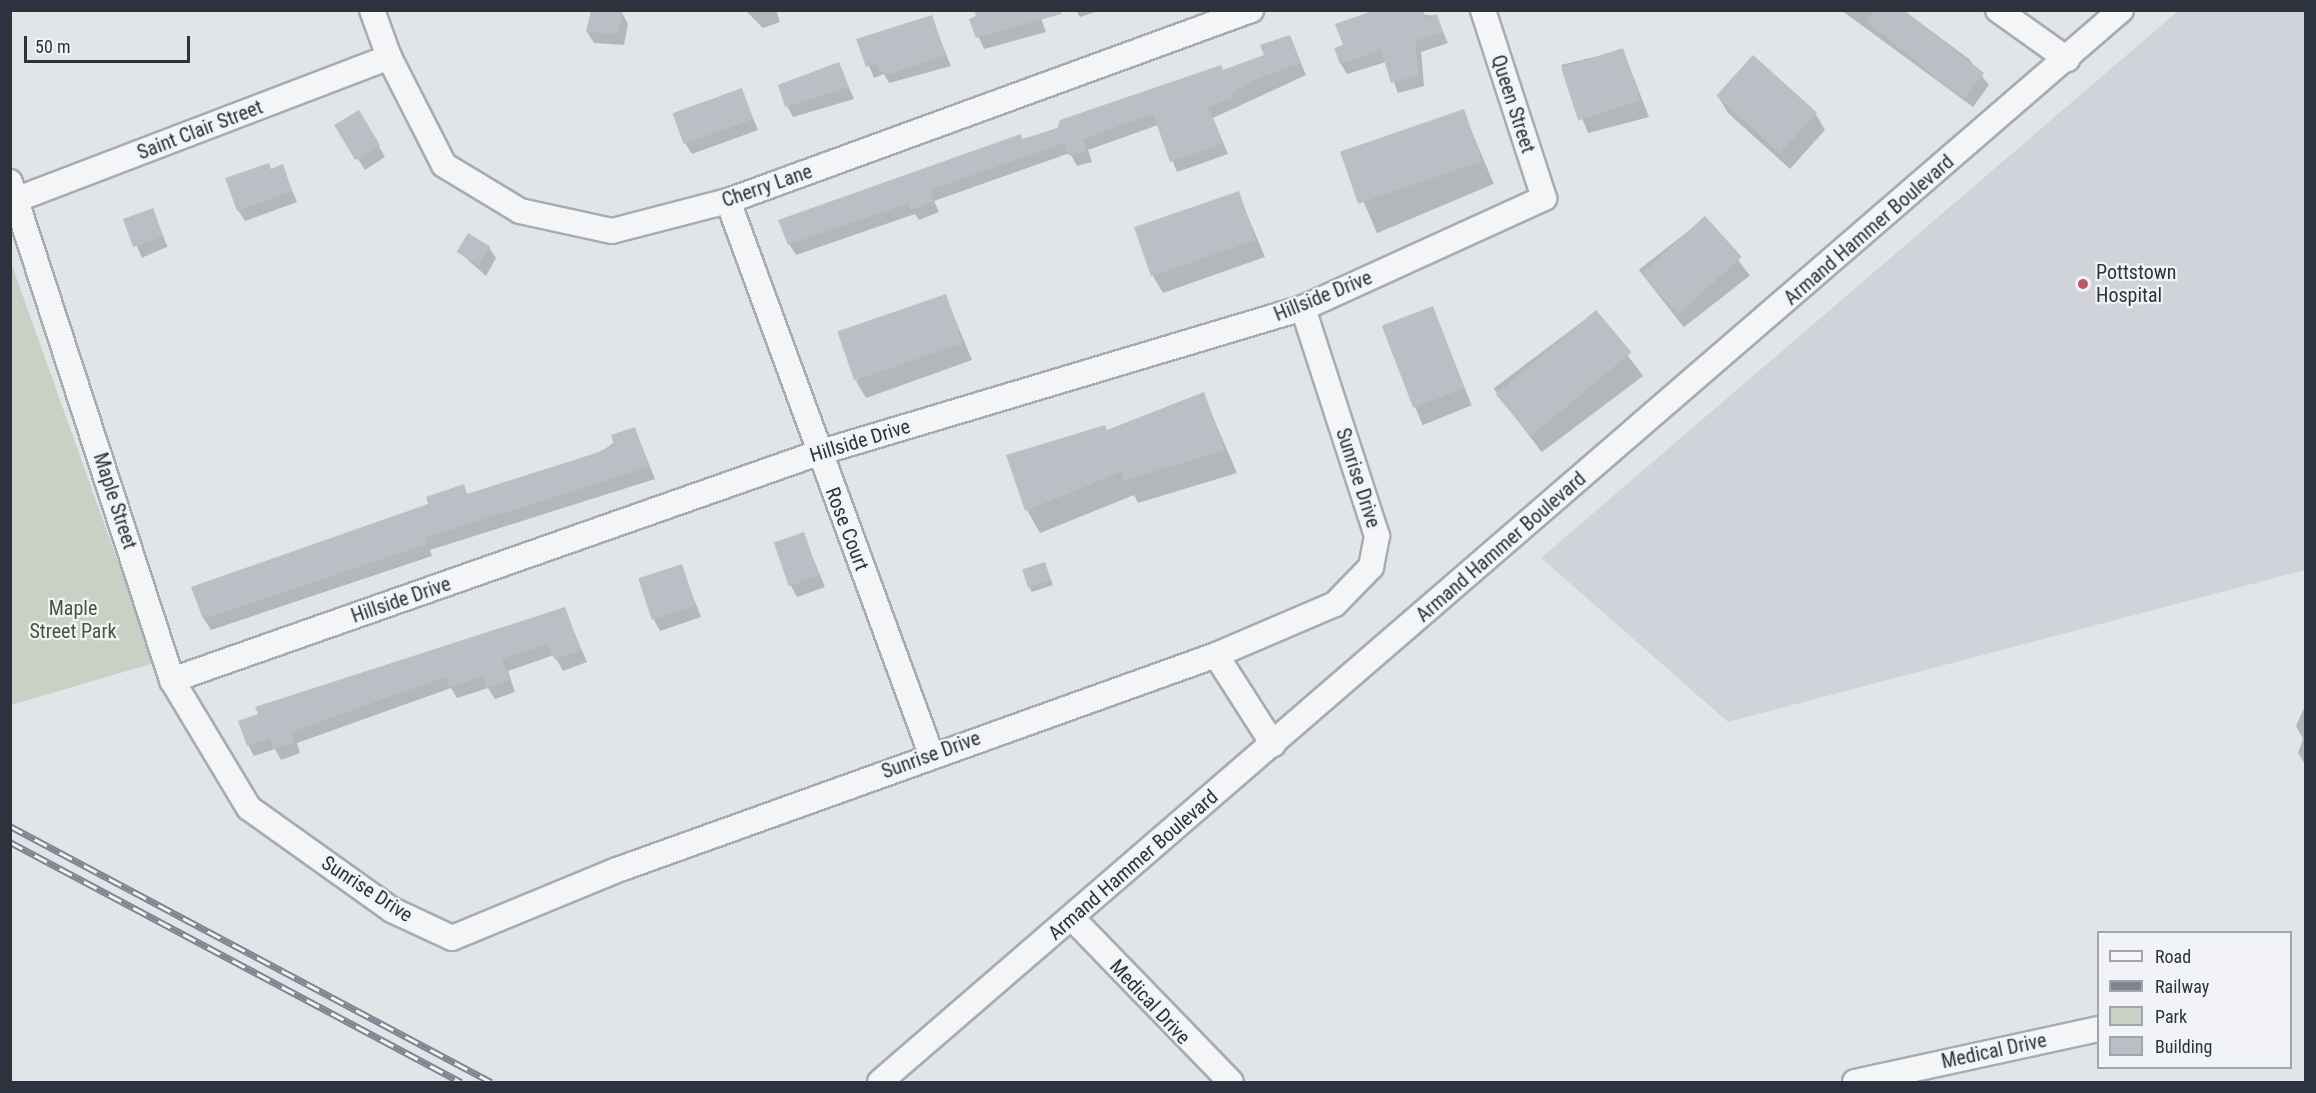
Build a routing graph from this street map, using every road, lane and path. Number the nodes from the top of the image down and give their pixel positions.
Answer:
1 (372, 10) edge
2 (1251, 10) edge
3 (1483, 10) edge
4 (1998, 10) edge
5 (2121, 10) edge
6 (389, 57) junction
7 (2067, 59) junction
8 (13, 194) edge
9 (1544, 198) joint
10 (728, 201) junction
11 (1303, 308) junction
12 (818, 453) junction
13 (1216, 655) junction
14 (172, 680) junction
15 (1273, 744) junction
16 (931, 754) junction
17 (249, 808) joint
18 (1072, 918) junction
19 (2097, 1029) edge
20 (880, 1083) edge
21 (1231, 1083) edge
22 (1855, 1083) edge

1 - 6 street, Cherry Lane
2 - 10 street, Cherry Lane
3 - 9 street, Queen Street
4 - 7 street
5 - 7 street, Armand Hammer Boulevard
6 - 8 street, Saint Clair Street
6 - 10 street, Cherry Lane
7 - 15 street, Armand Hammer Boulevard
8 - 14 street, Maple Street
9 - 11 street, Hillside Drive
10 - 12 street, Rose Court
11 - 12 street, Hillside Drive
11 - 13 street, Sunrise Drive
12 - 14 street, Hillside Drive
12 - 16 street, Rose Court
13 - 15 street
13 - 16 street, Sunrise Drive
14 - 17 street, Maple Street
15 - 18 street, Armand Hammer Boulevard
16 - 17 street, Sunrise Drive
18 - 20 street, Armand Hammer Boulevard
18 - 21 street, Medical Drive
19 - 22 street, Medical Drive

